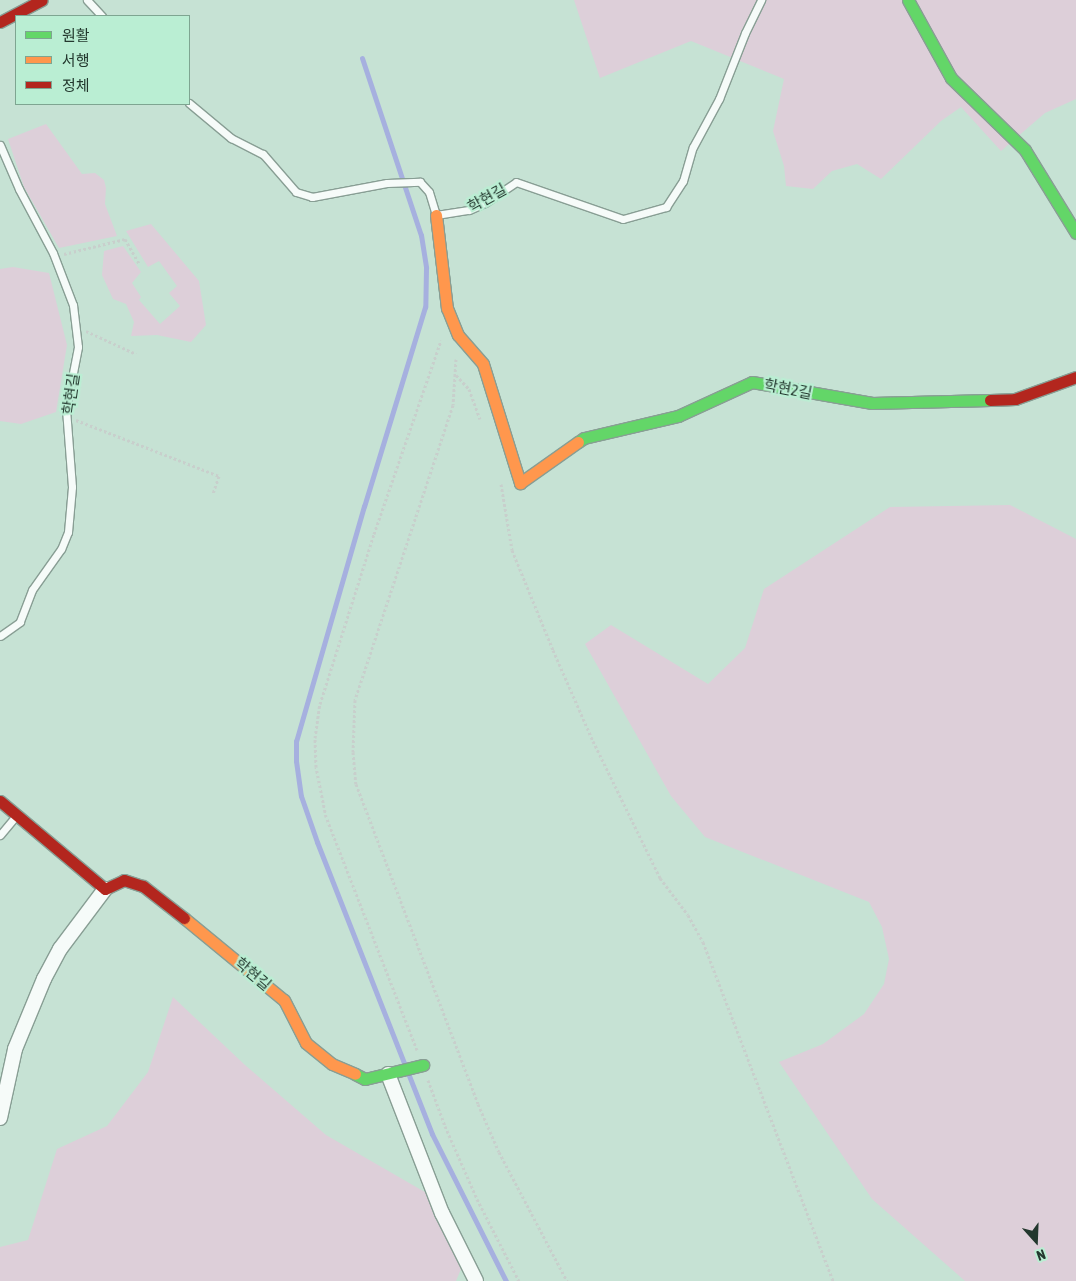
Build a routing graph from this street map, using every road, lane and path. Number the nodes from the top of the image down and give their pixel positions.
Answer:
1 (42, 0) edge
2 (87, 0) edge
3 (761, 0) edge
4 (908, 0) edge
5 (101, 15) edge
6 (0, 22) edge
7 (190, 104) edge
8 (0, 145) edge
9 (436, 215) junction
10 (1076, 232) edge
11 (54, 256) junction
12 (139, 263) dead end
13 (76, 326) junction
14 (444, 331) dead end
15 (136, 354) dead end
16 (455, 355) dead end
17 (456, 374) junction
18 (1076, 377) edge
19 (66, 416) junction
20 (484, 428) dead end
21 (500, 482) dead end
22 (213, 493) dead end
23 (0, 636) edge
24 (0, 801) edge
25 (16, 816) junction
26 (0, 835) edge
27 (105, 889) junction
28 (423, 1065) junction
29 (388, 1074) junction
30 (0, 1118) edge
31 (476, 1281) edge
32 (519, 1281) edge
33 (567, 1281) edge
34 (833, 1281) edge

1 - 6 street
2 - 5 lane
3 - 9 lane, 학현길
4 - 10 street
7 - 9 lane
8 - 11 lane, 학현길
9 - 18 street, 학현2길
11 - 12 path
11 - 13 lane, 학현길
13 - 15 path
13 - 19 lane, 학현길
14 - 28 path
16 - 17 path
17 - 20 path
17 - 33 path
19 - 22 path
19 - 23 lane, 학현길
21 - 34 path
24 - 25 street
25 - 26 lane
25 - 27 street
27 - 29 street, 학현길
27 - 30 street
28 - 29 street, 학현길
28 - 32 path
29 - 31 street

